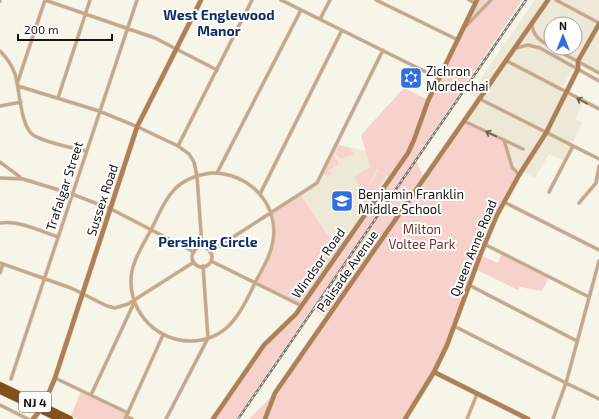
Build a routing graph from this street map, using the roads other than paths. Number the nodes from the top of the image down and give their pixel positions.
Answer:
1 (45, 0) edge
2 (90, 0) edge
3 (137, 0) edge
4 (201, 0) edge
5 (252, 0) edge
6 (281, 0) edge
7 (330, 0) edge
8 (376, 0) edge
9 (469, 0) edge
10 (491, 0) edge
11 (548, 0) edge
12 (556, 0) edge
13 (476, 2) edge
14 (301, 10) junction
15 (85, 14) junction
16 (320, 19) junction
17 (532, 24) junction
18 (599, 24) edge
19 (127, 28) junction
20 (463, 29) junction
21 (342, 30) junction
22 (458, 40) junction
23 (543, 42) edge
24 (516, 48) junction
25 (177, 49) junction
26 (383, 50) junction
27 (0, 51) edge
28 (569, 56) edge
29 (506, 61) junction
30 (578, 61) junction
31 (578, 69) junction
32 (217, 70) junction
33 (599, 73) edge
34 (440, 79) junction
35 (599, 81) edge
36 (17, 85) junction
37 (566, 92) junction
38 (58, 98) junction
39 (480, 99) junction
40 (21, 102) junction
41 (0, 106) edge
42 (599, 109) edge
43 (100, 111) junction
44 (464, 121) junction
45 (137, 126) junction
46 (546, 133) junction
47 (504, 140) junction
48 (178, 146) junction
49 (572, 146) junction
50 (524, 149) dead end
51 (86, 152) junction
52 (599, 159) edge
53 (0, 162) edge
54 (599, 166) edge
55 (217, 173) junction
56 (519, 174) junction
57 (197, 176) junction
58 (0, 178) edge
59 (23, 179) junction
60 (549, 192) dead end
61 (72, 194) junction
62 (260, 194) junction
63 (504, 202) junction
64 (580, 203) dead end
65 (111, 209) junction
66 (271, 213) junction
67 (0, 224) edge
68 (151, 230) junction
69 (58, 237) junction
70 (484, 244) junction
71 (202, 247) junction
72 (599, 250) edge
73 (194, 252) junction
74 (210, 252) junction
75 (211, 261) junction
76 (599, 261) edge
77 (194, 262) junction
78 (2, 263) edge
79 (203, 266) junction
80 (0, 273) edge
81 (44, 278) junction
82 (255, 284) junction
83 (469, 285) junction
84 (83, 293) junction
85 (589, 297) junction
86 (134, 302) junction
87 (302, 306) junction
88 (454, 326) junction
89 (163, 335) junction
90 (208, 338) junction
91 (577, 341) junction
92 (434, 372) junction
93 (55, 378) junction
94 (11, 379) dead end
95 (566, 383) junction
96 (0, 385) edge
97 (0, 391) edge
98 (476, 394) junction
99 (91, 395) junction
100 (599, 399) edge
101 (0, 405) edge
102 (126, 416) edge
103 (520, 417) edge
104 (28, 419) edge
105 (33, 419) edge
106 (59, 419) edge
107 (70, 419) edge
108 (132, 419) edge
109 (166, 419) edge
110 (213, 419) edge
111 (265, 419) edge
112 (405, 419) edge
113 (467, 419) edge
114 (528, 419) edge
115 (553, 419) edge

1 - 15 street
1 - 36 street
2 - 15 street
3 - 19 street, Trafalgar Street
4 - 25 street, Sussex Road
5 - 32 street
6 - 14 street
7 - 16 street
8 - 22 street
9 - 13 street
10 - 20 street
11 - 17 street, Palisade Avenue
12 - 18 street
13 - 20 street, Windsor Road
14 - 16 street
14 - 55 street
15 - 19 street
15 - 38 street
16 - 21 street
17 - 23 street
17 - 24 street, Palisade Avenue
18 - 30 street, Queen Anne Road
19 - 25 street
19 - 43 street, Trafalgar Street
20 - 22 street, Windsor Road
21 - 26 street
21 - 62 street
22 - 34 street, Windsor Road
24 - 29 street, Palisade Avenue
24 - 31 street
25 - 32 street
25 - 45 street, Sussex Road
26 - 34 street
26 - 66 street
27 - 36 street
28 - 30 street
29 - 37 street
29 - 39 street, Palisade Avenue
30 - 31 street, Queen Anne Road
30 - 33 street
31 - 35 street
31 - 37 street, Queen Anne Road
32 - 48 street
34 - 87 street, Windsor Road
36 - 38 street
36 - 40 street
42 -> 37 street
37 - 46 street, Queen Anne Road
38 - 43 street
39 - 44 street, Palisade Avenue
39 - 46 street
40 - 41 street
40 - 51 street
43 - 45 street
43 - 51 street, Trafalgar Street
47 -> 44 street
44 - 111 street, Palisade Avenue
45 - 48 street
45 - 65 street, Sussex Road
46 - 49 street
46 - 56 street, Queen Anne Road
47 - 50 street
47 - 56 street
48 - 57 street
49 - 52 street
49 - 60 street
51 - 61 street, Trafalgar Street
53 - 59 street
54 - 64 street
55 - 57 street
55 - 62 street
56 - 63 street, Queen Anne Road
57 - 68 street
57 - 71 street
58 - 59 street
59 - 61 street
61 - 65 street
61 - 69 street, Trafalgar Street
62 - 66 street
63 - 70 street, Queen Anne Road
63 - 72 street
65 - 68 street
65 - 84 street, Sussex Road
66 - 74 street
66 - 82 street
67 - 69 street
68 - 73 street
68 - 86 street
69 - 81 street, Trafalgar Street
70 - 83 street, Queen Anne Road
70 - 85 street
71 - 73 street
71 - 74 street
73 - 77 street
74 - 75 street
75 - 79 street
75 - 82 street
76 - 85 street
77 - 79 street
77 - 86 street
78 - 80 street
78 - 81 street
79 - 90 street
81 - 84 street
81 - 94 street, Trafalgar Street
82 - 87 street
82 - 90 street
83 - 88 street, Queen Anne Road
83 - 91 street
84 - 86 street
84 - 93 street, Sussex Road
85 - 91 street
86 - 89 street
86 - 99 street
87 - 110 street, Windsor Road
88 - 92 street, Queen Anne Road
88 - 95 street
89 - 90 street
89 - 102 street
90 - 109 street
91 - 95 street
92 - 98 street
92 - 112 street, Queen Anne Road
93 - 99 street
93 - 105 street, Sussex Road, bridge
95 - 100 street
95 - 115 street
96 - 107 highway, NJ 4
97 - 106 highway, NJ 4
98 - 103 street
98 - 113 street
99 - 102 street
101 - 104 street
102 - 108 street
103 - 114 street

